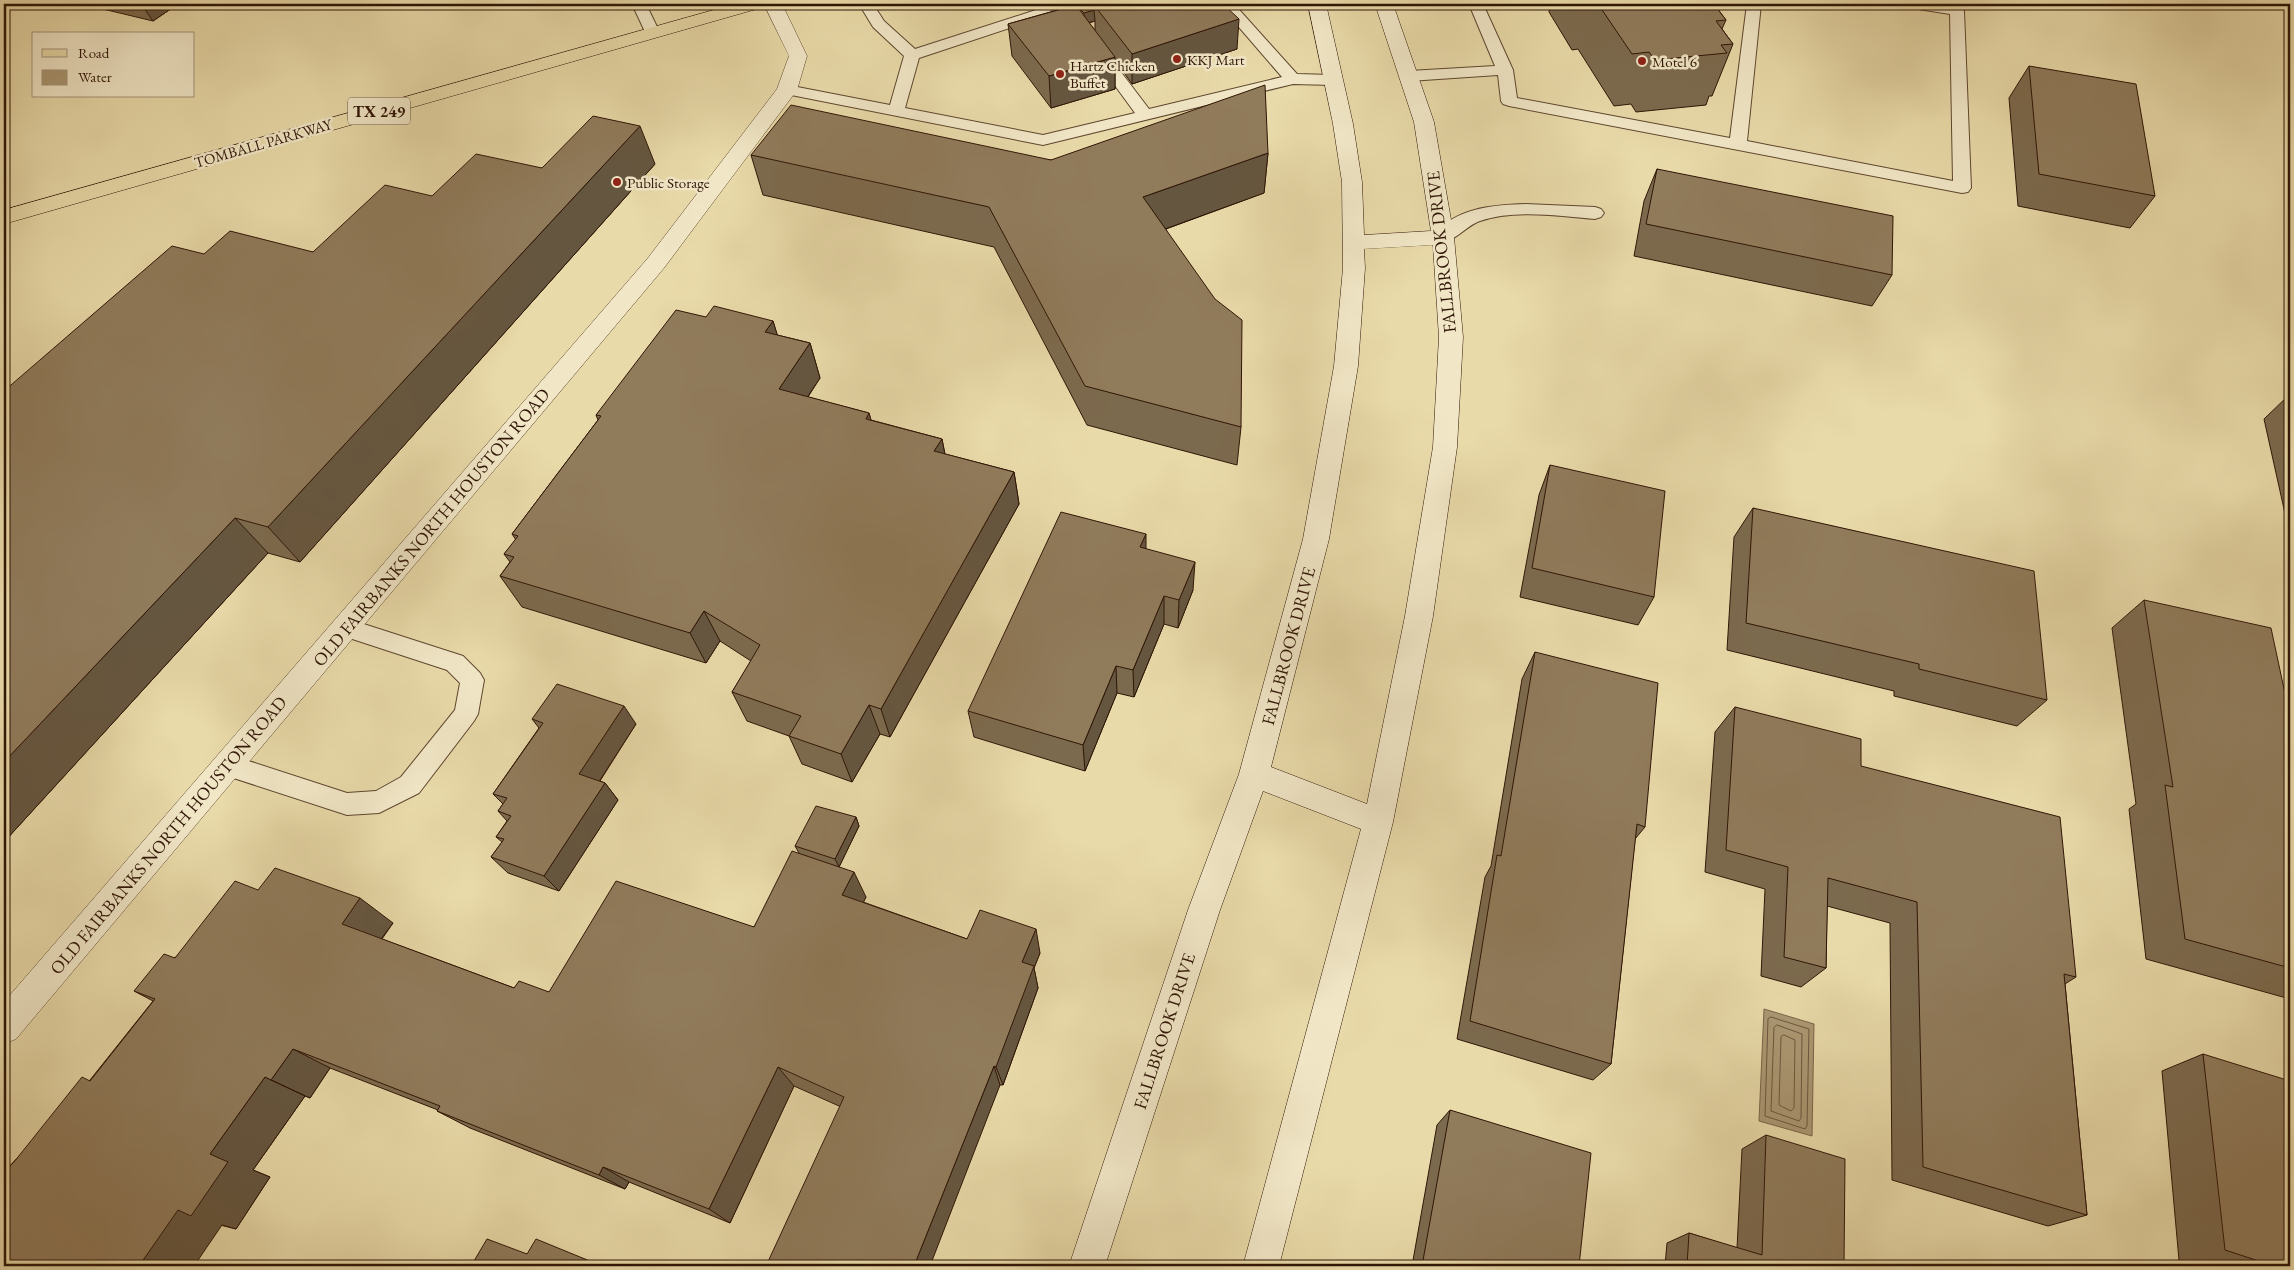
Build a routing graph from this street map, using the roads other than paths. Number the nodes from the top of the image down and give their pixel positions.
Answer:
1 (639, 4) edge
2 (754, 4) edge
3 (773, 4) edge
4 (866, 4) edge
5 (1226, 4) edge
6 (1317, 4) edge
7 (1384, 4) edge
8 (1476, 4) edge
9 (1754, 4) edge
10 (1912, 4) edge
11 (1043, 8) edge
12 (1060, 20) edge
13 (652, 33) junction
14 (1089, 38) edge
15 (912, 55) junction
16 (1505, 70) junction
17 (1410, 76) junction
18 (1293, 79) junction
19 (1333, 80) junction
20 (787, 90) junction
21 (896, 111) junction
22 (1146, 116) junction
23 (1738, 144) junction
24 (1595, 212) dead end
25 (4, 217) edge
26 (1443, 237) junction
27 (1354, 242) junction
28 (345, 627) junction
29 (227, 765) junction
30 (1254, 774) junction
31 (1378, 822) junction
32 (4, 1027) edge
33 (1086, 1266) edge
34 (1261, 1266) edge

1 - 13 lane
2 - 13 main road, TOMBALL PARKWAY / TX 249
3 - 20 main road, OLD FAIRBANKS NORTH HOUSTON ROAD
4 - 15 lane
5 - 18 lane
6 - 19 main road, FALLBROOK DRIVE
7 - 17 main road, FALLBROOK DRIVE
8 - 16 lane
9 - 23 lane
10 - 23 lane
11 - 12 lane
11 - 15 lane
13 - 25 main road, TOMBALL PARKWAY / TX 249
14 - 22 lane
15 - 21 lane
16 - 17 lane
16 - 23 lane
17 - 26 main road, FALLBROOK DRIVE
18 - 19 lane
18 - 22 lane
19 - 27 main road, FALLBROOK DRIVE
20 - 21 lane
20 - 28 main road, OLD FAIRBANKS NORTH HOUSTON ROAD
21 - 22 lane
24 - 26 lane
26 - 27 main road
26 - 31 main road, FALLBROOK DRIVE
27 - 30 main road, FALLBROOK DRIVE
28 - 29 main road, OLD FAIRBANKS NORTH HOUSTON ROAD
28 - 29 lane
29 - 32 main road, OLD FAIRBANKS NORTH HOUSTON ROAD
30 - 31 main road
30 - 33 main road, FALLBROOK DRIVE
31 - 34 main road, FALLBROOK DRIVE

